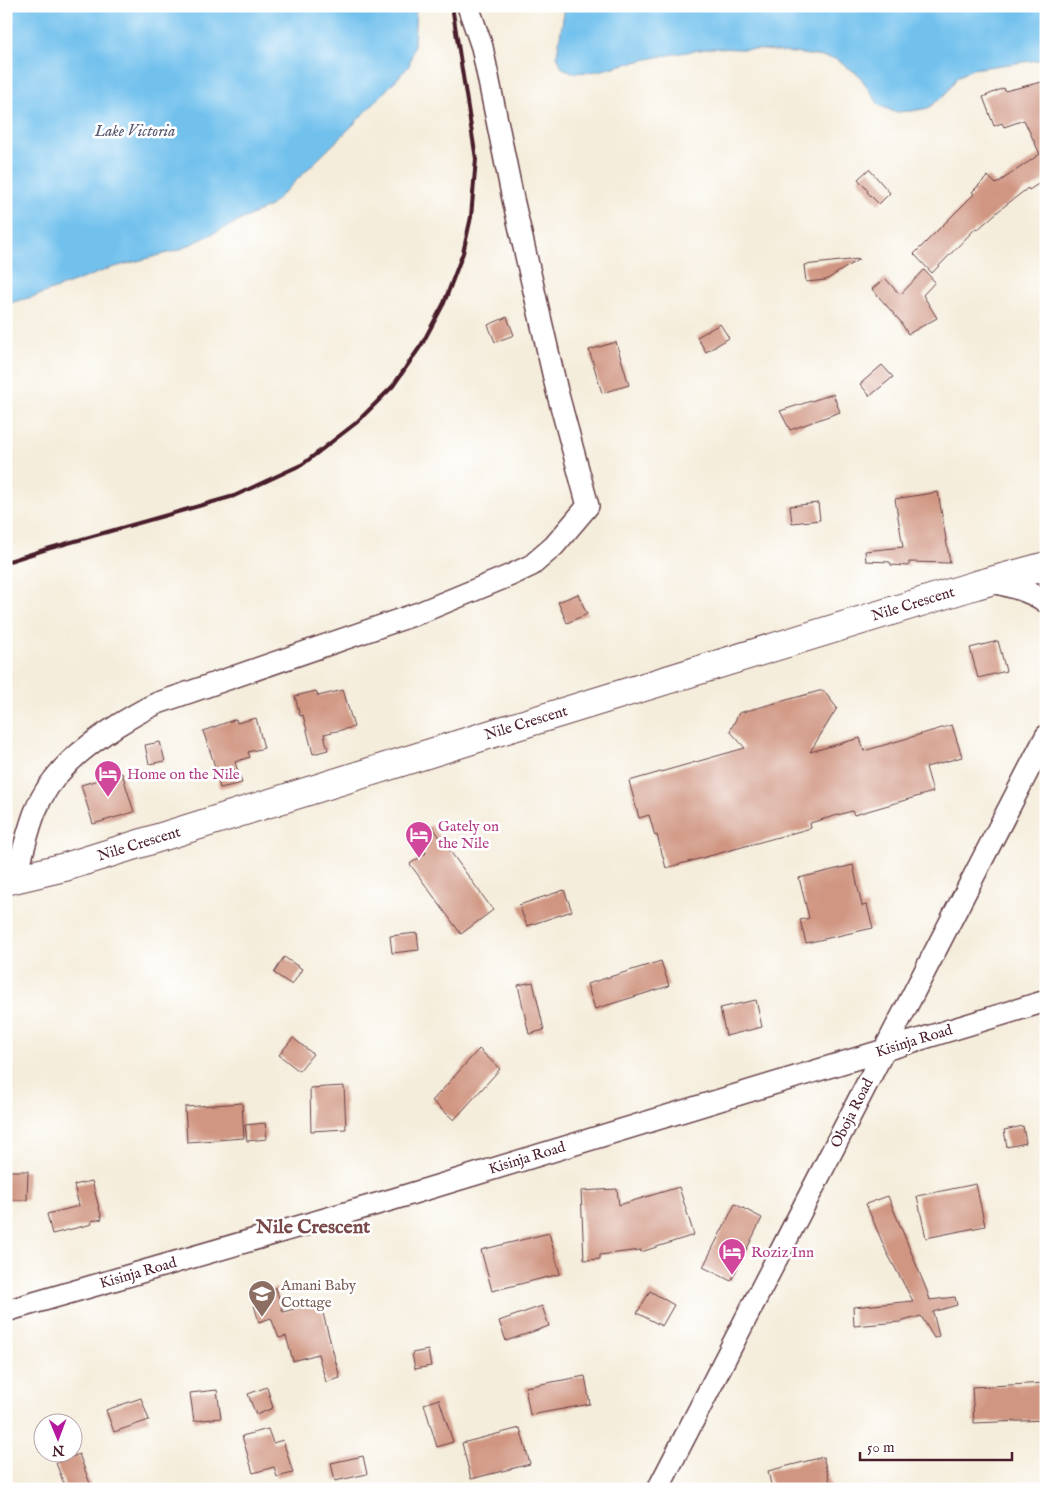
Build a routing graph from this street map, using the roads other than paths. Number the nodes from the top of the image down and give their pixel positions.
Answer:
1 (468, 6) edge
2 (1046, 566) edge
3 (989, 582) junction
4 (1046, 602) edge
5 (1046, 736) edge
6 (11, 880) edge
7 (1046, 1001) edge
8 (885, 1050) junction
9 (6, 1311) edge
10 (658, 1489) edge

1 - 6 street
2 - 3 street, Nile Crescent
3 - 4 street
3 - 6 street, Nile Crescent
5 - 8 street, Oboja Road
7 - 8 street, Kisinja Road
8 - 9 street, Kisinja Road
8 - 10 street, Oboja Road

